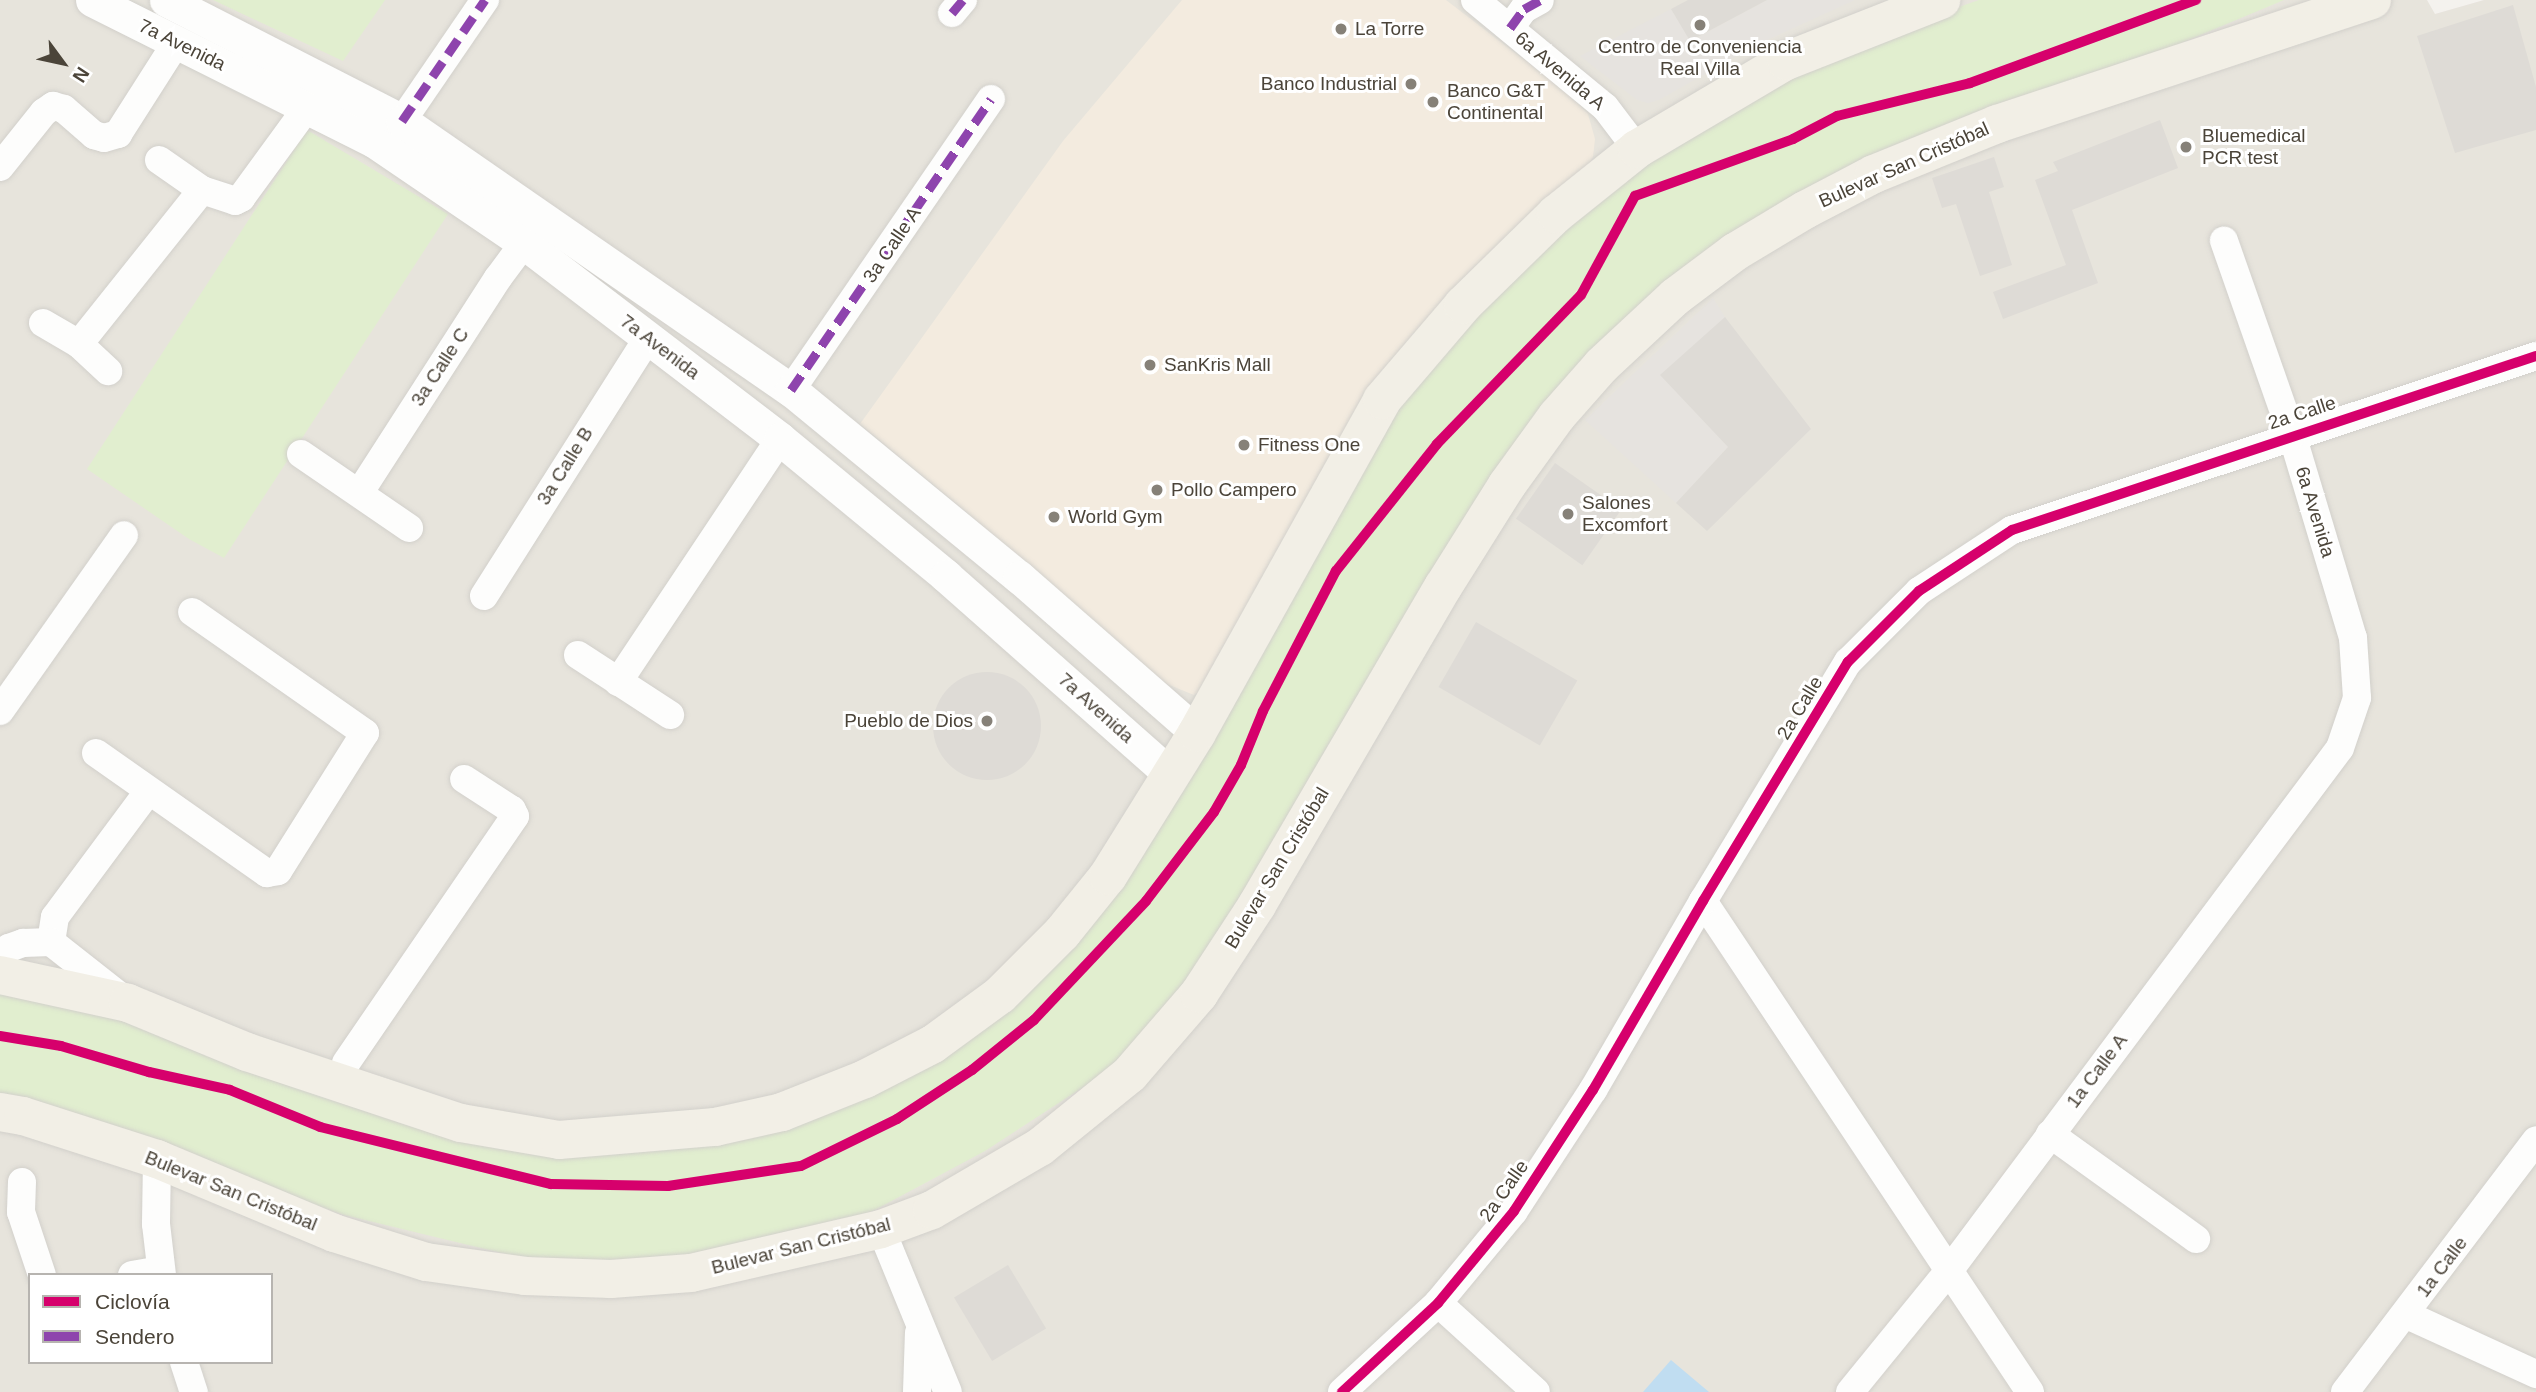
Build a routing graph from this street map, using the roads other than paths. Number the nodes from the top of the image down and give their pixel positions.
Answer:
1 (92, 0) edge
2 (166, 0) edge
3 (485, 0) edge
4 (1475, 0) edge
5 (1540, 0) edge
6 (1941, 0) edge
7 (2318, 0) edge
8 (2372, 0) edge
9 (1510, 28) junction
10 (176, 43) junction
11 (2171, 64) junction
12 (991, 99) dead end
13 (308, 106) junction
14 (402, 121) junction
15 (1637, 149) junction
16 (159, 160) dead end
17 (0, 167) edge
18 (202, 190) junction
19 (2224, 241) dead end
20 (524, 243) junction
21 (43, 323) dead end
22 (648, 338) junction
23 (79, 344) junction
24 (2536, 356) edge
25 (108, 371) dead end
26 (791, 390) junction
27 (2292, 435) junction
28 (780, 439) junction
29 (301, 454) dead end
30 (360, 492) junction
31 (409, 528) dead end
32 (124, 535) dead end
33 (974, 540) junction
34 (946, 576) junction
35 (484, 596) dead end
36 (192, 612) dead end
37 (578, 655) dead end
38 (618, 681) junction
39 (0, 711) edge
40 (670, 715) dead end
41 (1197, 733) junction
42 (2340, 748) joint
43 (96, 753) dead end
44 (1171, 775) junction
45 (464, 779) dead end
46 (148, 792) junction
47 (1703, 901) junction
48 (51, 942) junction
49 (0, 962) edge
50 (0, 975) edge
51 (128, 1003) junction
52 (247, 1052) junction
53 (346, 1063) junction
54 (0, 1112) edge
55 (428, 1112) junction
56 (2050, 1134) junction
57 (2536, 1140) edge
58 (157, 1159) junction
59 (22, 1182) dead end
60 (881, 1229) junction
61 (2196, 1239) dead end
62 (161, 1272) edge
63 (1948, 1272) junction
64 (41, 1273) edge
65 (1438, 1303) junction
66 (2407, 1315) junction
67 (919, 1320) junction
68 (185, 1364) edge
69 (2536, 1374) edge
70 (194, 1392) edge
71 (917, 1392) edge
72 (948, 1392) edge
73 (1342, 1392) edge
74 (1536, 1392) edge
75 (1850, 1392) edge
76 (2030, 1392) edge
77 (2346, 1392) edge

1 - 10 street, 7a Avenida
2 - 14 street, 7a Avenida
3 - 14 street
4 - 9 street, 6a Avenida A
5 - 9 street
6 - 15 main road
7 - 11 main road
8 - 11 main road, Bulevar San Cristóbal
9 - 15 street, 6a Avenida A
10 - 13 street, 7a Avenida
10 - 17 street
11 - 60 main road, Bulevar San Cristóbal
12 - 26 street, 3a Calle A
13 - 18 street
13 - 20 street, 7a Avenida
14 - 26 street, 7a Avenida
15 - 41 main road
16 - 18 street
18 - 23 street
19 - 27 street, 6a Avenida
20 - 22 street, 7a Avenida
20 - 30 street, 3a Calle C
21 - 23 street
22 - 28 street, 7a Avenida
22 - 35 street, 3a Calle B
23 - 25 street
24 - 27 street, 2a Calle
26 - 33 street, 7a Avenida
27 - 42 street, 6a Avenida
27 - 47 street, 2a Calle
28 - 34 street, 7a Avenida
28 - 38 street
29 - 30 street
30 - 31 street
32 - 39 street
33 - 34 street
33 - 41 street, 7a Avenida
34 - 44 street, 7a Avenida
36 - 46 street
37 - 38 street
38 - 40 street
41 - 44 main road
42 - 56 street, 1a Calle A
43 - 46 street
44 - 55 main road
45 - 53 street
46 - 48 street
47 - 63 street
47 - 65 street, 2a Calle
48 - 49 street
48 - 51 street
50 - 51 main road
51 - 52 main road
52 - 53 street
52 - 55 main road
53 - 55 street
54 - 58 main road, Bulevar San Cristóbal
56 - 61 street
56 - 63 street, 1a Calle A
57 - 66 street, 1a Calle
58 - 60 main road, Bulevar San Cristóbal
58 - 62 street
59 - 64 street
60 - 67 street
63 - 75 street, 1a Calle A
63 - 76 street
65 - 73 street, 2a Calle
65 - 74 street
66 - 69 street
66 - 77 street, 1a Calle
67 - 71 street
67 - 72 street
68 - 70 street

